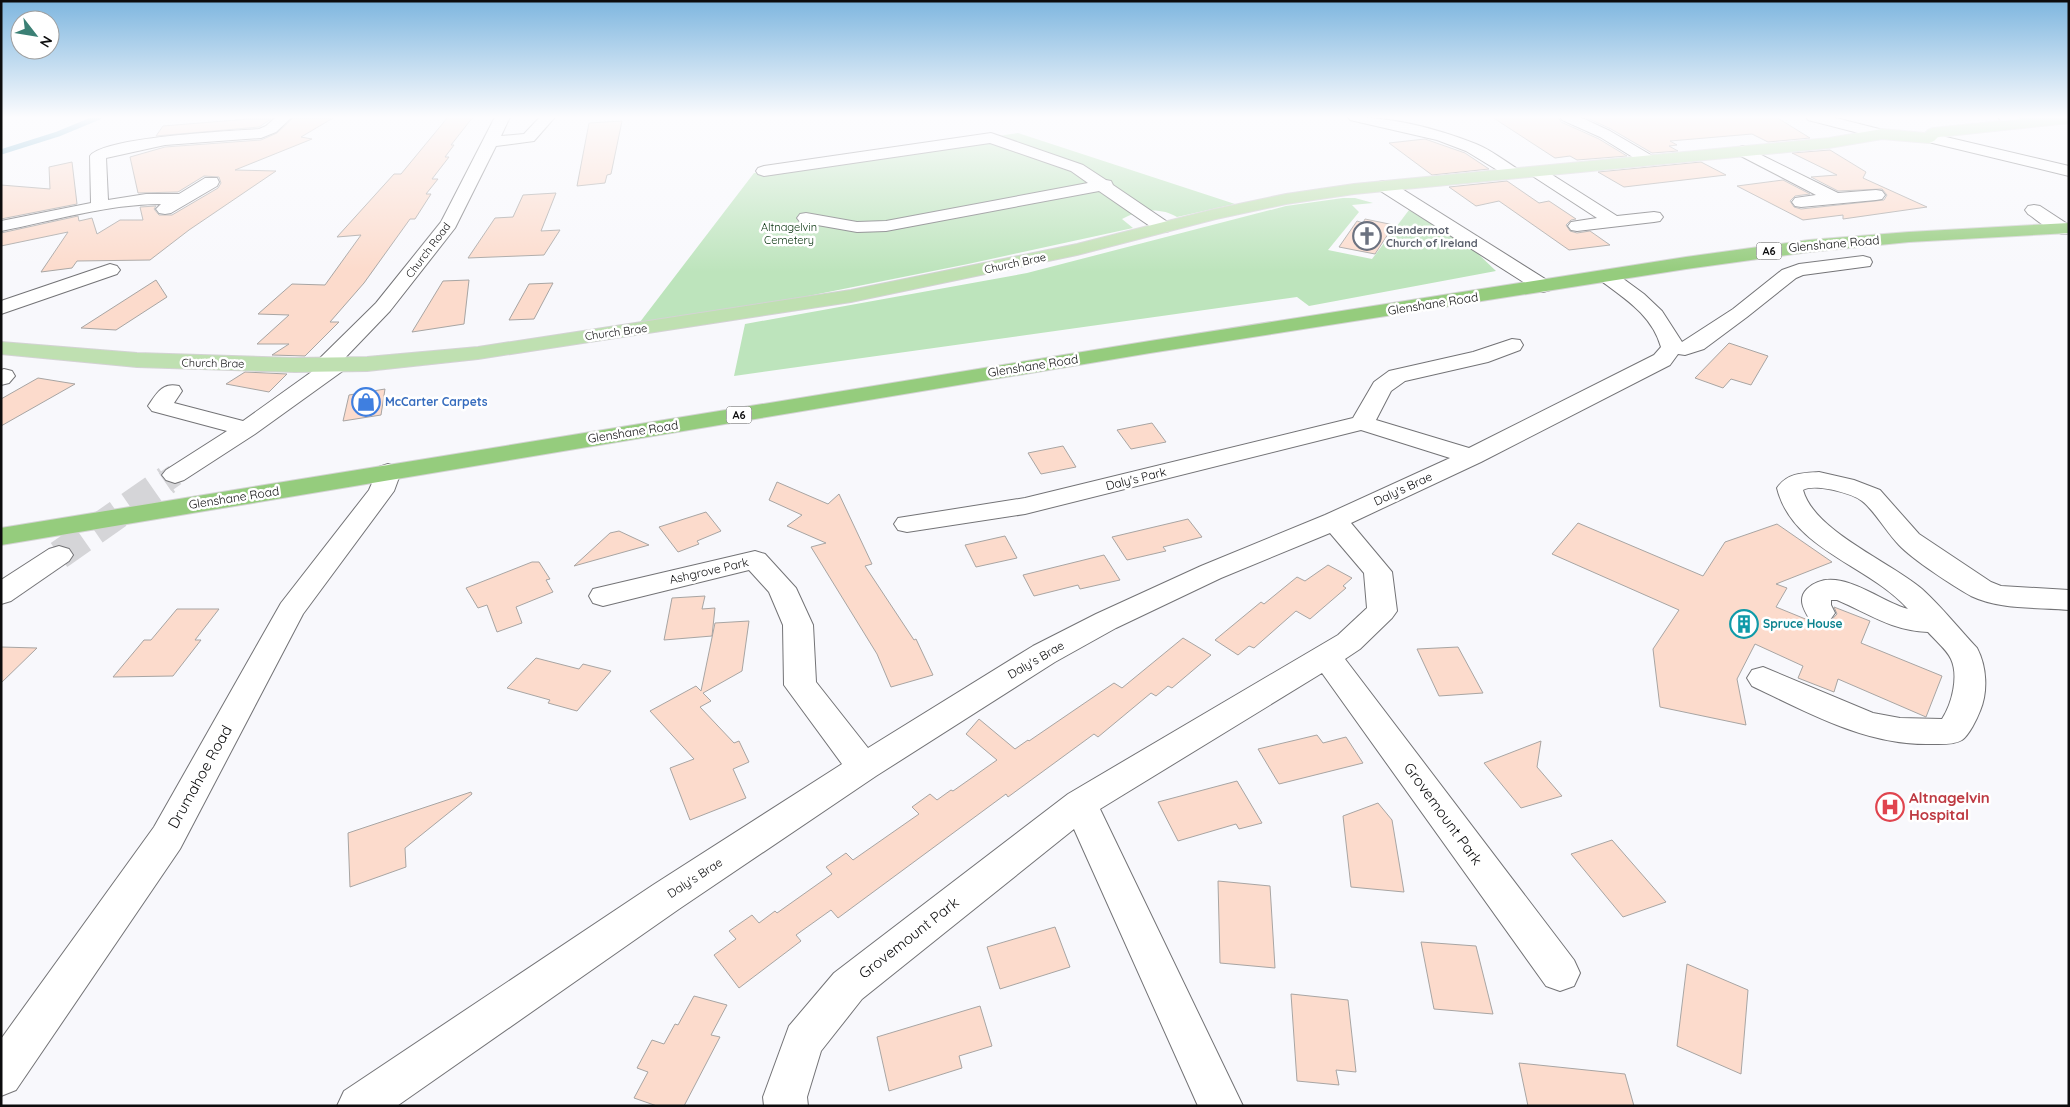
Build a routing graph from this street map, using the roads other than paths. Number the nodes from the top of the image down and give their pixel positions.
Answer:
1 (99, 169) edge
2 (478, 169) edge
3 (780, 169) edge
4 (1078, 169) edge
5 (1506, 169) edge
6 (1571, 169) edge
7 (1778, 169) edge
8 (764, 171) dead end
9 (1537, 172) junction
10 (1513, 173) junction
11 (211, 182) dead end
12 (1105, 185) junction
13 (1385, 186) junction
14 (1876, 195) dead end
15 (1836, 198) junction
16 (181, 199) junction
17 (1801, 202) dead end
18 (100, 206) junction
19 (2034, 210) dead end
20 (1654, 217) dead end
21 (152, 218) dead end
22 (806, 218) dead end
23 (1613, 221) junction
24 (1, 226) edge
25 (1577, 226) dead end
26 (1164, 227) junction
27 (2066, 229) edge
28 (1863, 262) dead end
29 (110, 270) dead end
30 (1607, 276) junction
31 (1542, 286) junction
32 (1, 308) edge
33 (1512, 345) dead end
34 (1672, 347) junction
35 (1, 348) edge
36 (331, 365) junction
37 (171, 391) dead end
38 (1362, 423) junction
39 (247, 428) junction
40 (1472, 457) junction
41 (388, 472) junction
42 (175, 474) tunnel mouth
43 (1334, 521) junction
44 (907, 524) dead end
45 (1, 537) edge
46 (59, 555) tunnel mouth
47 (1, 594) edge
48 (603, 596) dead end
49 (2069, 600) edge
50 (1820, 612) dead end
51 (1936, 622) junction
52 (1326, 656) junction
53 (1763, 678) dead end
54 (864, 767) junction
55 (1080, 804) junction
56 (1560, 973) dead end
57 (1, 1075) edge
58 (360, 1106) edge
59 (786, 1106) edge
60 (1221, 1106) edge

1 - 18 street
2 - 36 street, Church Road
3 - 8 street
4 - 12 street
5 - 10 street
6 - 9 main road, Church Brae
7 - 15 street
9 - 10 main road, Church Brae
9 - 23 street
10 - 13 main road, Church Brae
11 - 16 street
12 - 22 street
12 - 26 street
13 - 26 main road, Church Brae
13 - 31 street
14 - 15 street
15 - 17 street
16 - 18 street
16 - 21 street
18 - 24 street
19 - 27 street
20 - 23 street
23 - 25 street
26 - 36 main road, Church Brae
27 - 30 highway, Glenshane Road / A6
28 - 34 street
29 - 32 street
30 - 31 highway, Glenshane Road / A6
30 - 34 street
31 - 41 highway, Glenshane Road / A6
33 - 38 street
34 - 40 street, Daly's Brae
35 - 36 main road, Church Brae
36 - 39 street, Church Road
37 - 39 street
38 - 40 street
38 - 44 street, Daly's Park
39 - 42 street, Church Road
40 - 43 street, Daly's Brae
41 - 45 highway, Glenshane Road / A6
41 - 57 street, Drumahoe Road
43 - 52 street, Grovemount Park
43 - 54 street, Daly's Brae
46 - 47 street
48 - 54 street, Ashgrove Park
49 - 51 street
50 - 51 street
51 - 53 street
52 - 55 street, Grovemount Park
52 - 56 street, Grovemount Park
54 - 58 street, Daly's Brae
55 - 59 street, Grovemount Park
55 - 60 street

